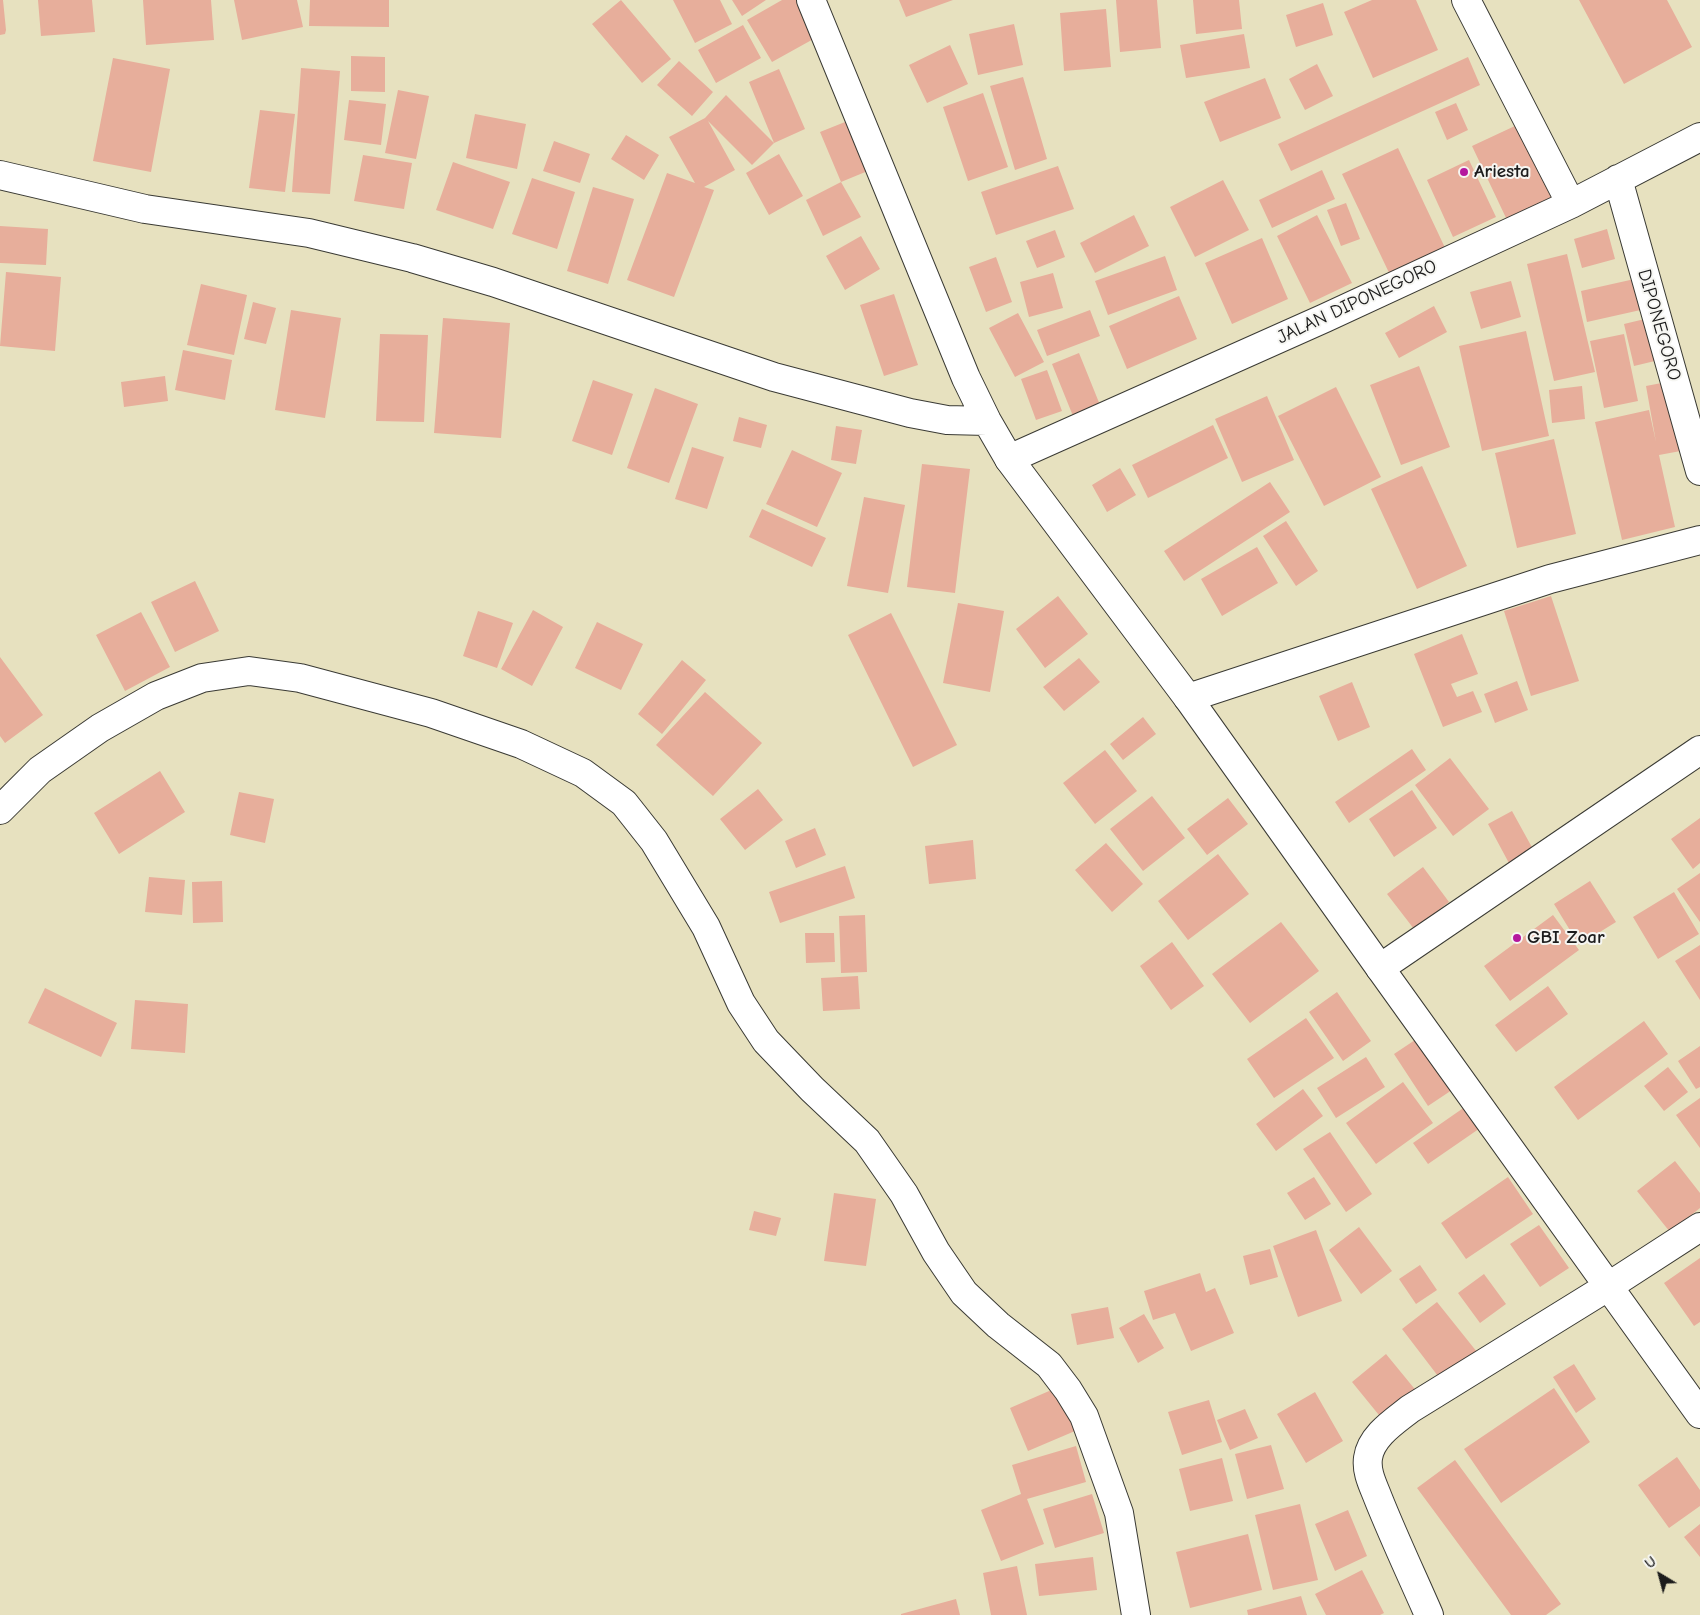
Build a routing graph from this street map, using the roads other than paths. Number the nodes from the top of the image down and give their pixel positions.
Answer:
1 (811, 0) edge
2 (1466, 0) edge
3 (1700, 137) edge
4 (0, 175) edge
5 (1618, 179) junction
6 (1571, 204) junction
7 (987, 421) junction
8 (1009, 459) junction
9 (1700, 471) edge
10 (1700, 540) edge
11 (1188, 698) junction
12 (1700, 750) edge
13 (0, 810) edge
14 (1380, 968) junction
15 (1700, 1227) edge
16 (1609, 1286) junction
17 (1700, 1414) edge
18 (1136, 1615) edge
19 (1429, 1615) edge

1 - 7 street
2 - 6 street
3 - 5 street, JALAN DIPONEGORO
4 - 7 street
5 - 6 street, JALAN DIPONEGORO
5 - 9 street, DIPONEGORO
6 - 8 street, JALAN DIPONEGORO
7 - 8 street
8 - 11 street
10 - 11 street
11 - 14 street
12 - 14 street
13 - 18 street
14 - 16 street
15 - 16 street
16 - 17 street
16 - 19 street

